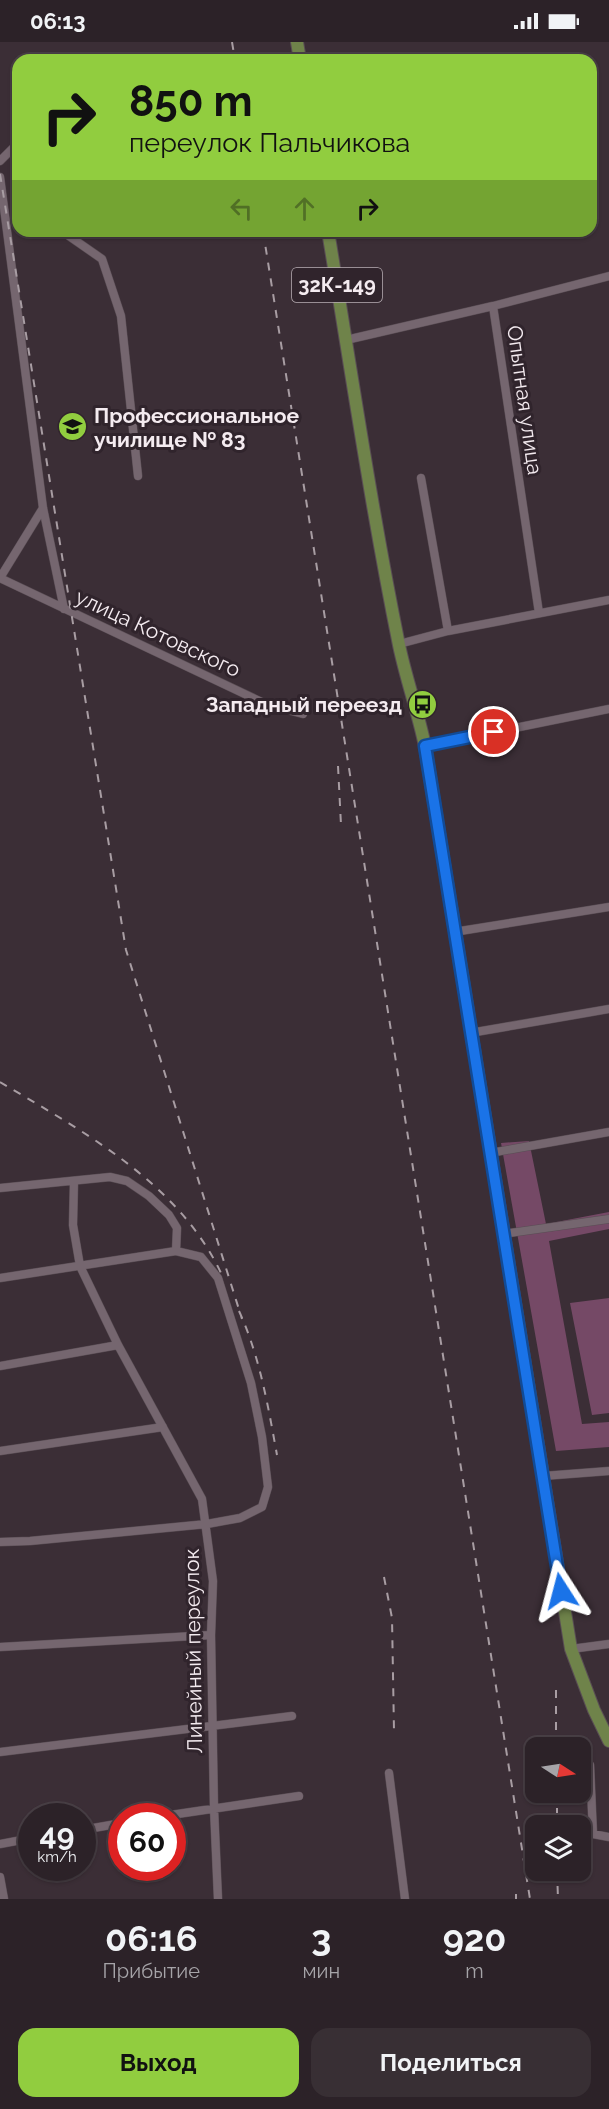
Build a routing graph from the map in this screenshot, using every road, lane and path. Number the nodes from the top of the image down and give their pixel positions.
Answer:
1 (12, 149) edge
2 (0, 161) edge
3 (0, 177) edge
4 (70, 237) edge
5 (329, 237) edge
6 (609, 276) edge
7 (493, 306) junction
8 (346, 340) junction
9 (138, 476) dead end
10 (421, 478) dead end
11 (43, 508) junction
12 (0, 578) edge
13 (609, 600) edge
14 (64, 609) junction
15 (539, 613) junction
16 (448, 631) junction
17 (399, 644) junction
18 (609, 709) edge
19 (303, 714) dead end
20 (425, 746) junction
21 (609, 907) edge
22 (454, 932) junction
23 (609, 1009) edge
24 (470, 1033) junction
25 (609, 1132) edge
26 (490, 1153) junction
27 (74, 1181) junction
28 (0, 1188) edge
29 (609, 1220) edge
30 (503, 1234) junction
31 (176, 1251) junction
32 (80, 1266) junction
33 (0, 1278) edge
34 (118, 1345) junction
35 (0, 1366) edge
36 (163, 1427) junction
37 (0, 1451) edge
38 (609, 1471) edge
39 (543, 1476) junction
40 (207, 1524) junction
41 (0, 1542) edge
42 (211, 1635) junction
43 (609, 1644) edge
44 (0, 1647) edge
45 (571, 1649) junction
46 (292, 1716) dead end
47 (213, 1727) junction
48 (609, 1741) edge
49 (0, 1752) edge
50 (389, 1773) dead end
51 (299, 1796) dead end
52 (591, 1800) edge
53 (214, 1808) junction
54 (186, 1812) edge
55 (609, 1837) edge
56 (18, 1841) edge
57 (0, 1844) edge
58 (0, 1877) edge
59 (3, 1899) edge
60 (218, 1899) edge
61 (405, 1899) edge

1 - 2 street
3 - 11 street
4 - 9 street
5 - 8 main road, 32К-149
6 - 7 street
7 - 8 street, Опытная улица
7 - 15 street, Опытная улица
8 - 17 main road
10 - 16 street
11 - 12 street
11 - 14 street
12 - 14 street, улица Котовского
13 - 15 street
14 - 19 street, улица Котовского
15 - 16 street
16 - 17 street
17 - 20 main road
18 - 20 street
20 - 22 main road
21 - 22 street
22 - 24 main road
23 - 24 street
24 - 26 main road
25 - 26 street
26 - 30 main road
27 - 28 street
27 - 31 street
27 - 32 street, Линейный переулок
29 - 30 street
30 - 39 main road
31 - 32 street
31 - 40 street
32 - 33 street
32 - 34 street, Линейный переулок
34 - 35 street
34 - 36 street, Линейный переулок
36 - 37 street
36 - 40 street, Линейный переулок
38 - 39 street
39 - 45 main road
40 - 41 street
40 - 42 street, Линейный переулок
42 - 44 street
42 - 47 street, Линейный переулок
43 - 45 street
45 - 48 main road
46 - 47 street
47 - 49 street
47 - 53 street, Линейный переулок
50 - 61 street
51 - 53 street
52 - 55 street
53 - 54 street
53 - 60 street, Линейный переулок
56 - 57 street
58 - 59 street

